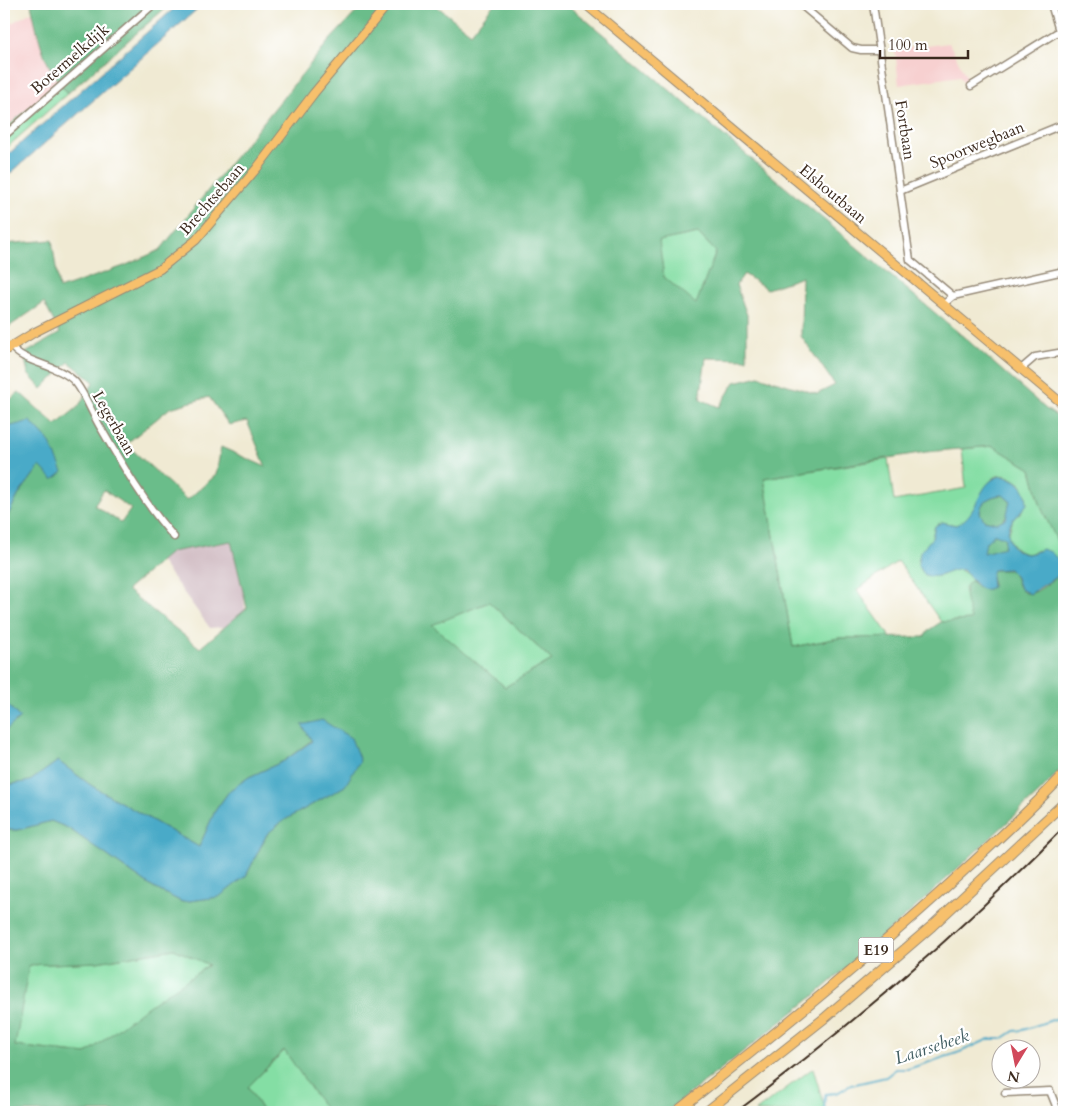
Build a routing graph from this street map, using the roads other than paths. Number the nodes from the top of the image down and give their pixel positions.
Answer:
1 (154, 4) edge
2 (388, 4) edge
3 (585, 4) edge
4 (800, 4) edge
5 (874, 4) edge
6 (1052, 4) edge
7 (1062, 29) edge
8 (880, 50) junction
9 (972, 86) dead end
10 (1064, 124) edge
11 (4, 136) edge
12 (900, 191) junction
13 (1064, 271) edge
14 (953, 296) junction
15 (944, 304) junction
16 (11, 346) junction
17 (4, 351) edge
18 (1064, 352) edge
19 (1021, 369) junction
20 (1064, 405) edge
21 (174, 537) dead end
22 (1064, 774) edge
23 (1064, 803) edge
24 (1005, 1093) dead end
25 (1064, 1103) edge
26 (1055, 1109) edge
27 (676, 1112) edge
28 (706, 1112) edge

1 - 11 street, Botermelkdijk
2 - 16 main road, Brechtsebaan
3 - 15 main road, Elshoutbaan
4 - 8 street
5 - 8 street, Fortbaan
6 - 7 street
7 - 9 street
8 - 12 street, Fortbaan
10 - 12 street, Spoorwegbaan
12 - 14 street, Fortbaan
13 - 14 street
14 - 15 street
15 - 19 main road, Elshoutbaan
16 - 17 main road, Brechtsebaan
16 - 21 street, Legerbaan
18 - 19 street
19 - 20 main road, Elshoutbaan
22 - 27 highway, E19
23 - 28 highway, E19
24 - 26 street
25 - 26 street

